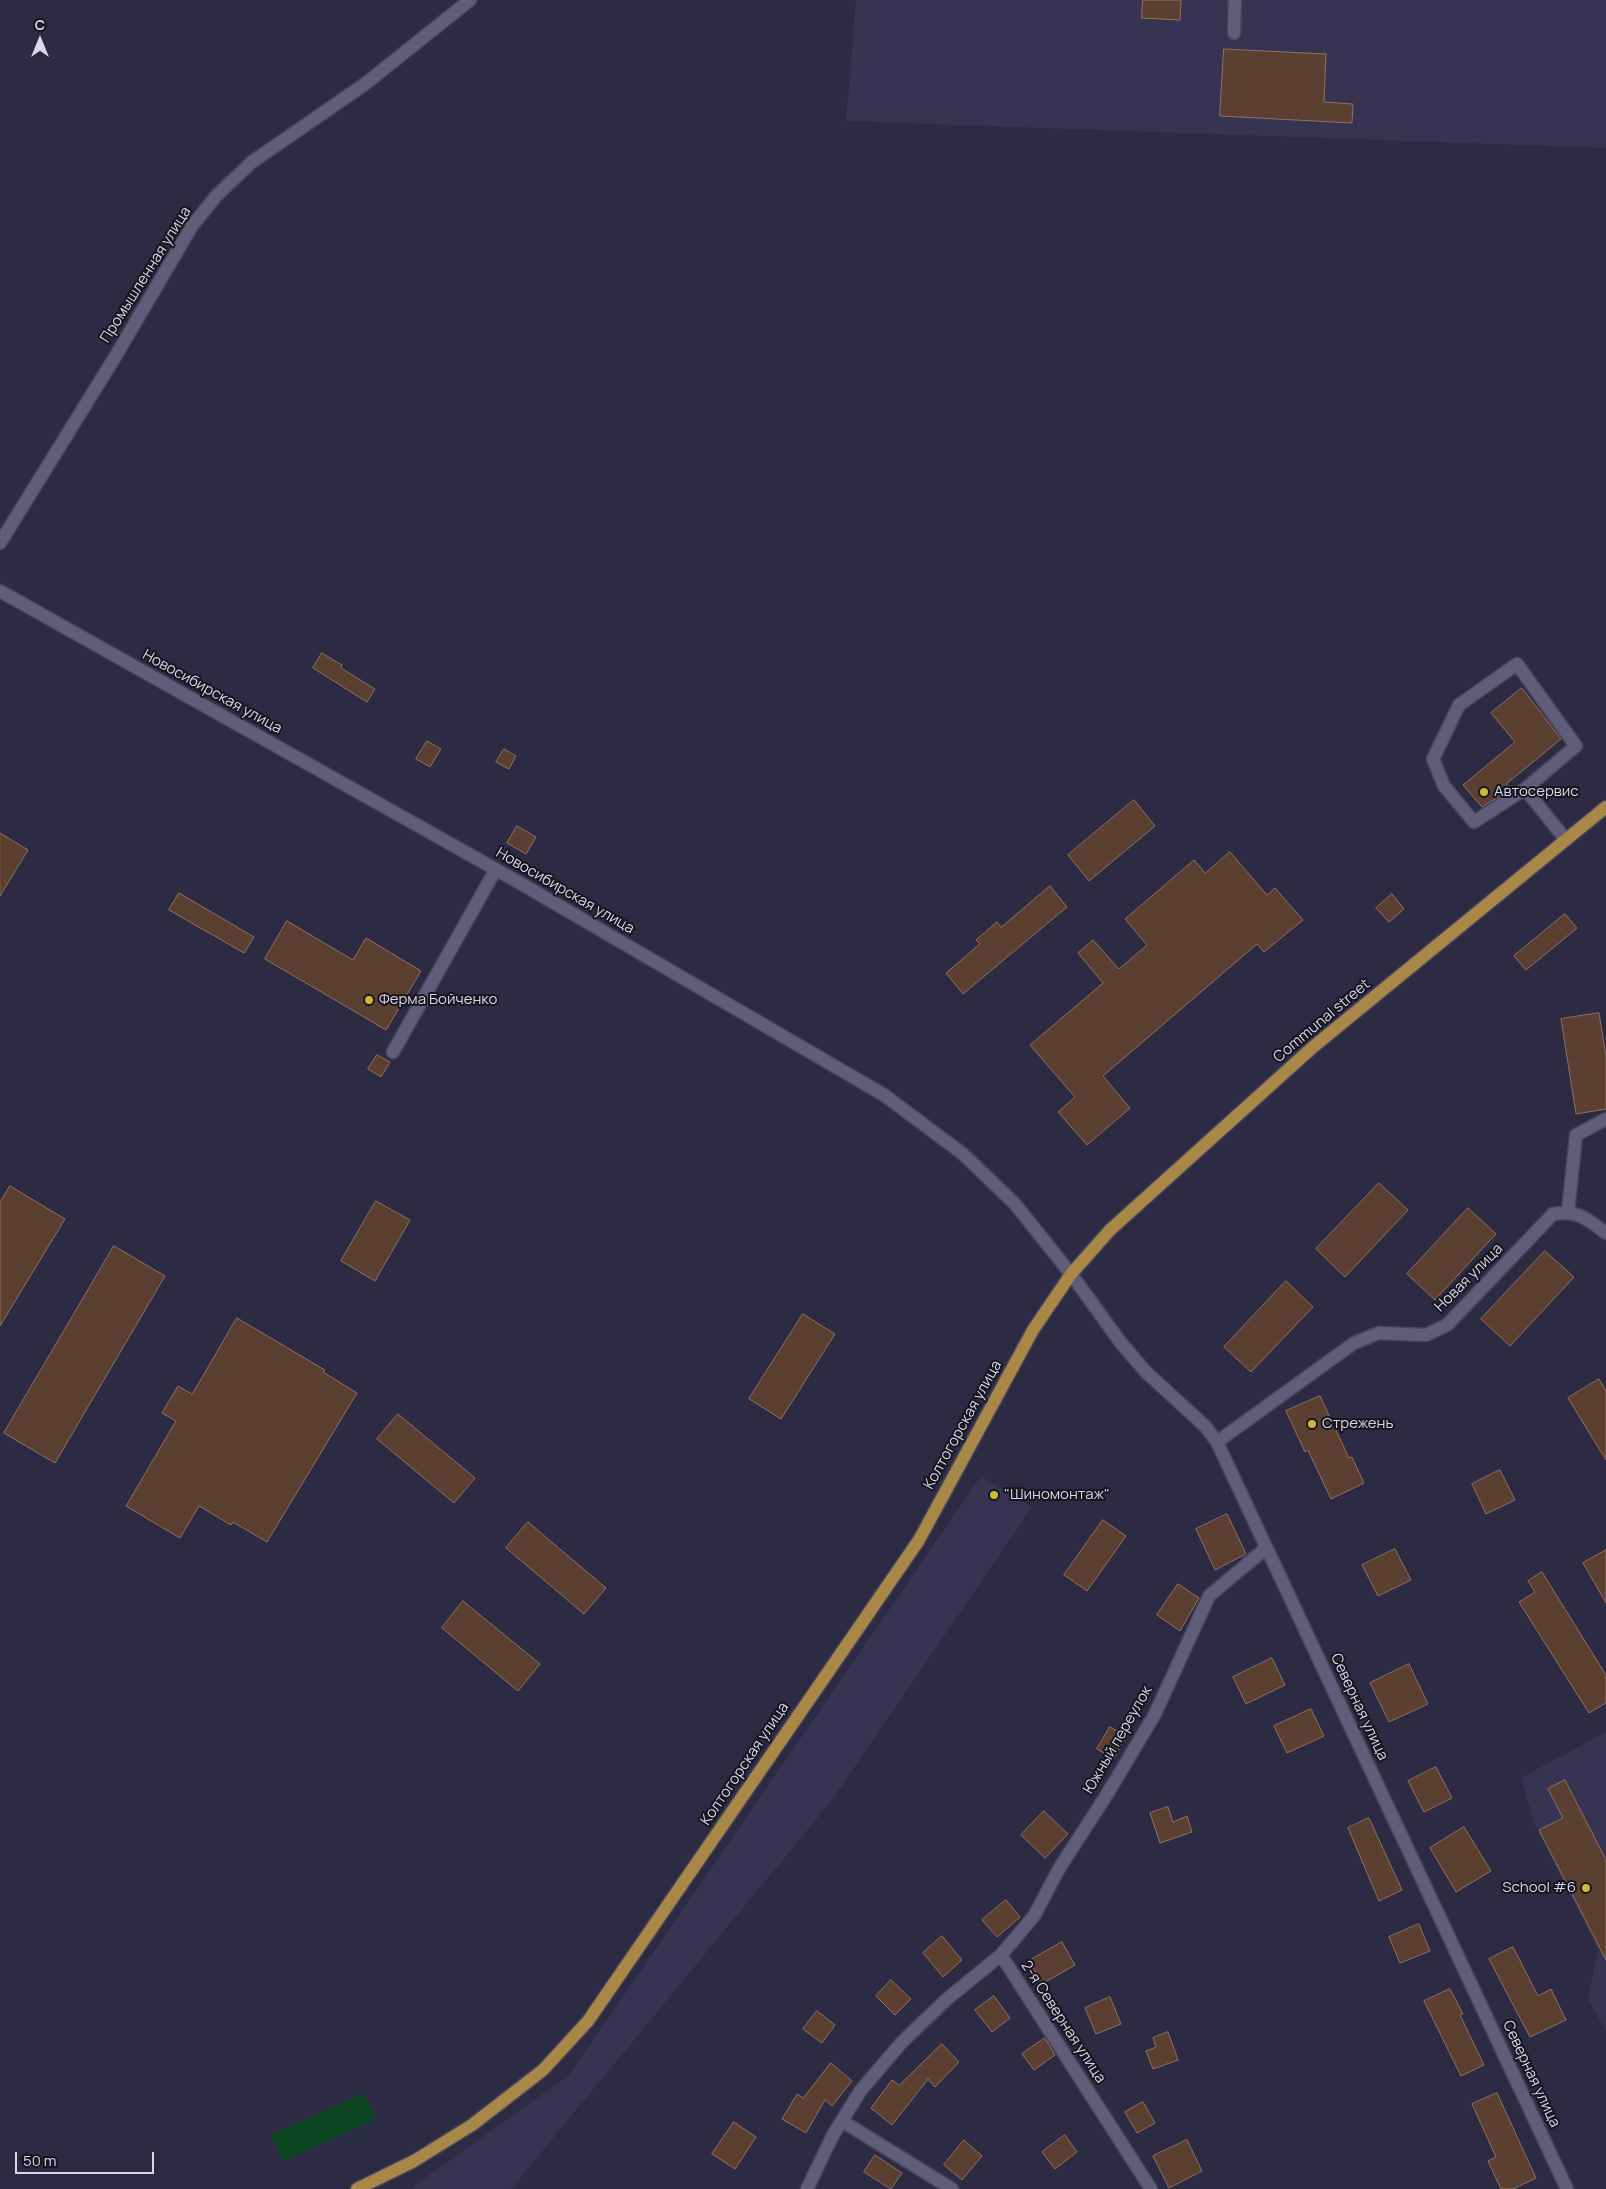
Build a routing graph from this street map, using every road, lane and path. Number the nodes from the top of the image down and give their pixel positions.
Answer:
1 (470, 0) edge
2 (1235, 0) edge
3 (1234, 33) dead end
4 (0, 543) edge
5 (0, 591) edge
6 (1525, 789) junction
7 (1606, 807) edge
8 (1566, 840) junction
9 (496, 869) junction
10 (393, 1052) dead end
11 (1606, 1119) edge
12 (1568, 1212) junction
13 (1606, 1234) edge
14 (1071, 1274) junction
15 (1217, 1442) junction
16 (1266, 1548) junction
17 (1001, 1955) junction
18 (842, 2120) junction
19 (359, 2188) edge
20 (807, 2189) edge
21 (952, 2189) edge
22 (1151, 2189) edge
23 (1567, 2189) edge

1 - 4 street, Промышленная улица
2 - 3 street
5 - 9 street, Новосибирская улица
6 - 6 street
6 - 8 street
7 - 8 main road, Communal street
8 - 14 main road, Communal street
9 - 10 street
9 - 14 street, Новосибирская улица
11 - 12 street
12 - 13 street
12 - 15 street, Новая улица
14 - 15 street, Северная улица
14 - 19 main road, Колтогорская улица
15 - 16 street, Северная улица
16 - 17 street, Южный переулок
16 - 23 street, Северная улица
17 - 18 street, 2-я Северная улица
17 - 22 street, 2-я Северная улица
18 - 20 street, 2-я Северная улица
18 - 21 street

